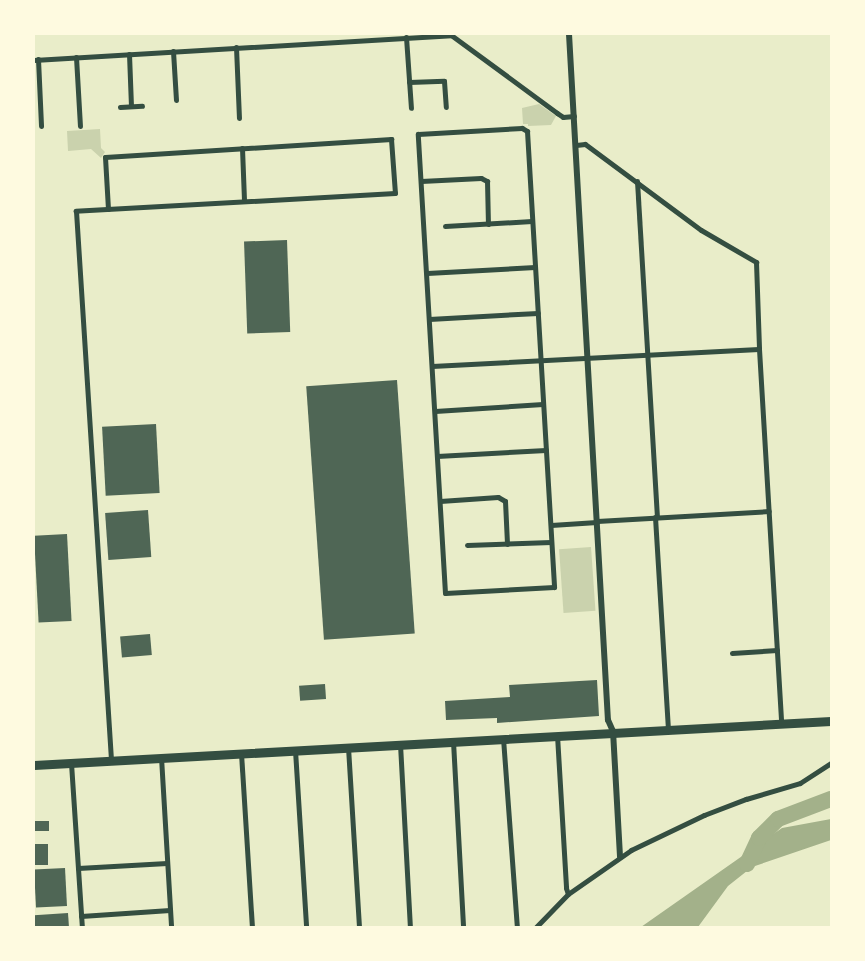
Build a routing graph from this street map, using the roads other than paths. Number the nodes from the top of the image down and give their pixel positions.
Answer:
1 (569, 34) edge
2 (406, 37) junction
3 (236, 47) junction
4 (173, 51) junction
5 (129, 54) junction
6 (76, 57) junction
7 (36, 59) edge
8 (409, 82) junction
9 (176, 100) dead end
10 (131, 106) junction
11 (142, 106) dead end
12 (120, 107) dead end
13 (446, 107) dead end
14 (410, 108) dead end
15 (574, 116) junction
16 (239, 118) dead end
17 (41, 126) dead end
18 (80, 126) dead end
19 (576, 144) junction
20 (242, 148) junction
21 (421, 181) junction
22 (637, 181) junction
23 (244, 201) junction
24 (108, 209) junction
25 (532, 221) junction
26 (488, 224) junction
27 (446, 226) dead end
28 (535, 267) junction
29 (427, 273) junction
30 (538, 313) junction
31 (429, 319) junction
32 (760, 349) junction
33 (648, 354) junction
34 (586, 357) junction
35 (541, 359) junction
36 (432, 366) junction
37 (543, 404) junction
38 (434, 411) junction
39 (546, 450) junction
40 (437, 456) junction
41 (440, 501) junction
42 (769, 511) junction
43 (656, 517) junction
44 (597, 521) junction
45 (551, 525) junction
46 (551, 542) junction
47 (507, 544) junction
48 (467, 545) dead end
49 (777, 650) junction
50 (732, 653) dead end
51 (831, 721) edge
52 (781, 723) junction
53 (668, 728) junction
54 (613, 731) junction
55 (556, 735) junction
56 (503, 738) junction
57 (453, 740) junction
58 (400, 744) junction
59 (348, 747) junction
60 (295, 750) junction
61 (241, 753) junction
62 (161, 757) junction
63 (111, 760) junction
64 (71, 762) junction
65 (831, 763) edge
66 (34, 765) edge
67 (620, 857) junction
68 (167, 863) junction
69 (78, 868) junction
70 (568, 894) junction
71 (170, 910) junction
72 (81, 916) junction
73 (82, 927) edge
74 (171, 927) edge
75 (252, 927) edge
76 (306, 927) edge
77 (359, 927) edge
78 (410, 927) edge
79 (463, 927) edge
80 (517, 927) edge
81 (536, 927) edge

1 - 15 street
2 - 3 street
2 - 8 street
2 - 15 street
3 - 4 street
3 - 16 street
4 - 5 street
4 - 9 street
5 - 6 street
5 - 10 street
6 - 7 street
6 - 18 street
7 - 17 street
8 - 13 street
8 - 14 street
10 - 11 street
10 - 12 street
15 - 19 street
19 - 22 street
19 - 34 street
20 - 23 street
20 - 23 street
20 - 24 street
21 - 25 street
21 - 26 street
21 - 29 street
22 - 32 street
22 - 33 street
23 - 24 street
24 - 63 street
25 - 26 street
25 - 28 street
26 - 27 street
28 - 29 street
28 - 30 street
29 - 31 street
30 - 31 street
30 - 35 street
31 - 36 street
32 - 33 street
32 - 42 street
33 - 34 street
33 - 43 street
34 - 35 street
34 - 44 street
35 - 36 street
35 - 37 street
36 - 38 street
37 - 38 street
37 - 39 street
38 - 40 street
39 - 40 street
39 - 45 street
40 - 41 street
41 - 46 street
41 - 47 street
42 - 43 street
42 - 49 street
43 - 44 street
43 - 53 street
44 - 45 street
44 - 54 street
45 - 46 street
46 - 47 street
47 - 48 street
49 - 50 street
49 - 52 street
51 - 52 main road
52 - 53 main road
53 - 54 main road
54 - 55 main road
54 - 67 street
55 - 56 main road
55 - 70 street
56 - 57 main road
56 - 80 street
57 - 58 main road
57 - 79 street
58 - 59 main road
58 - 78 street
59 - 60 main road
59 - 77 street
60 - 61 main road
60 - 76 street
61 - 62 main road
61 - 75 street
62 - 63 main road
62 - 68 street
63 - 64 main road
64 - 66 main road
64 - 69 street
65 - 67 street
67 - 70 street
68 - 69 street
68 - 71 street
69 - 72 street
70 - 81 street
71 - 72 street
71 - 74 street
72 - 73 street

